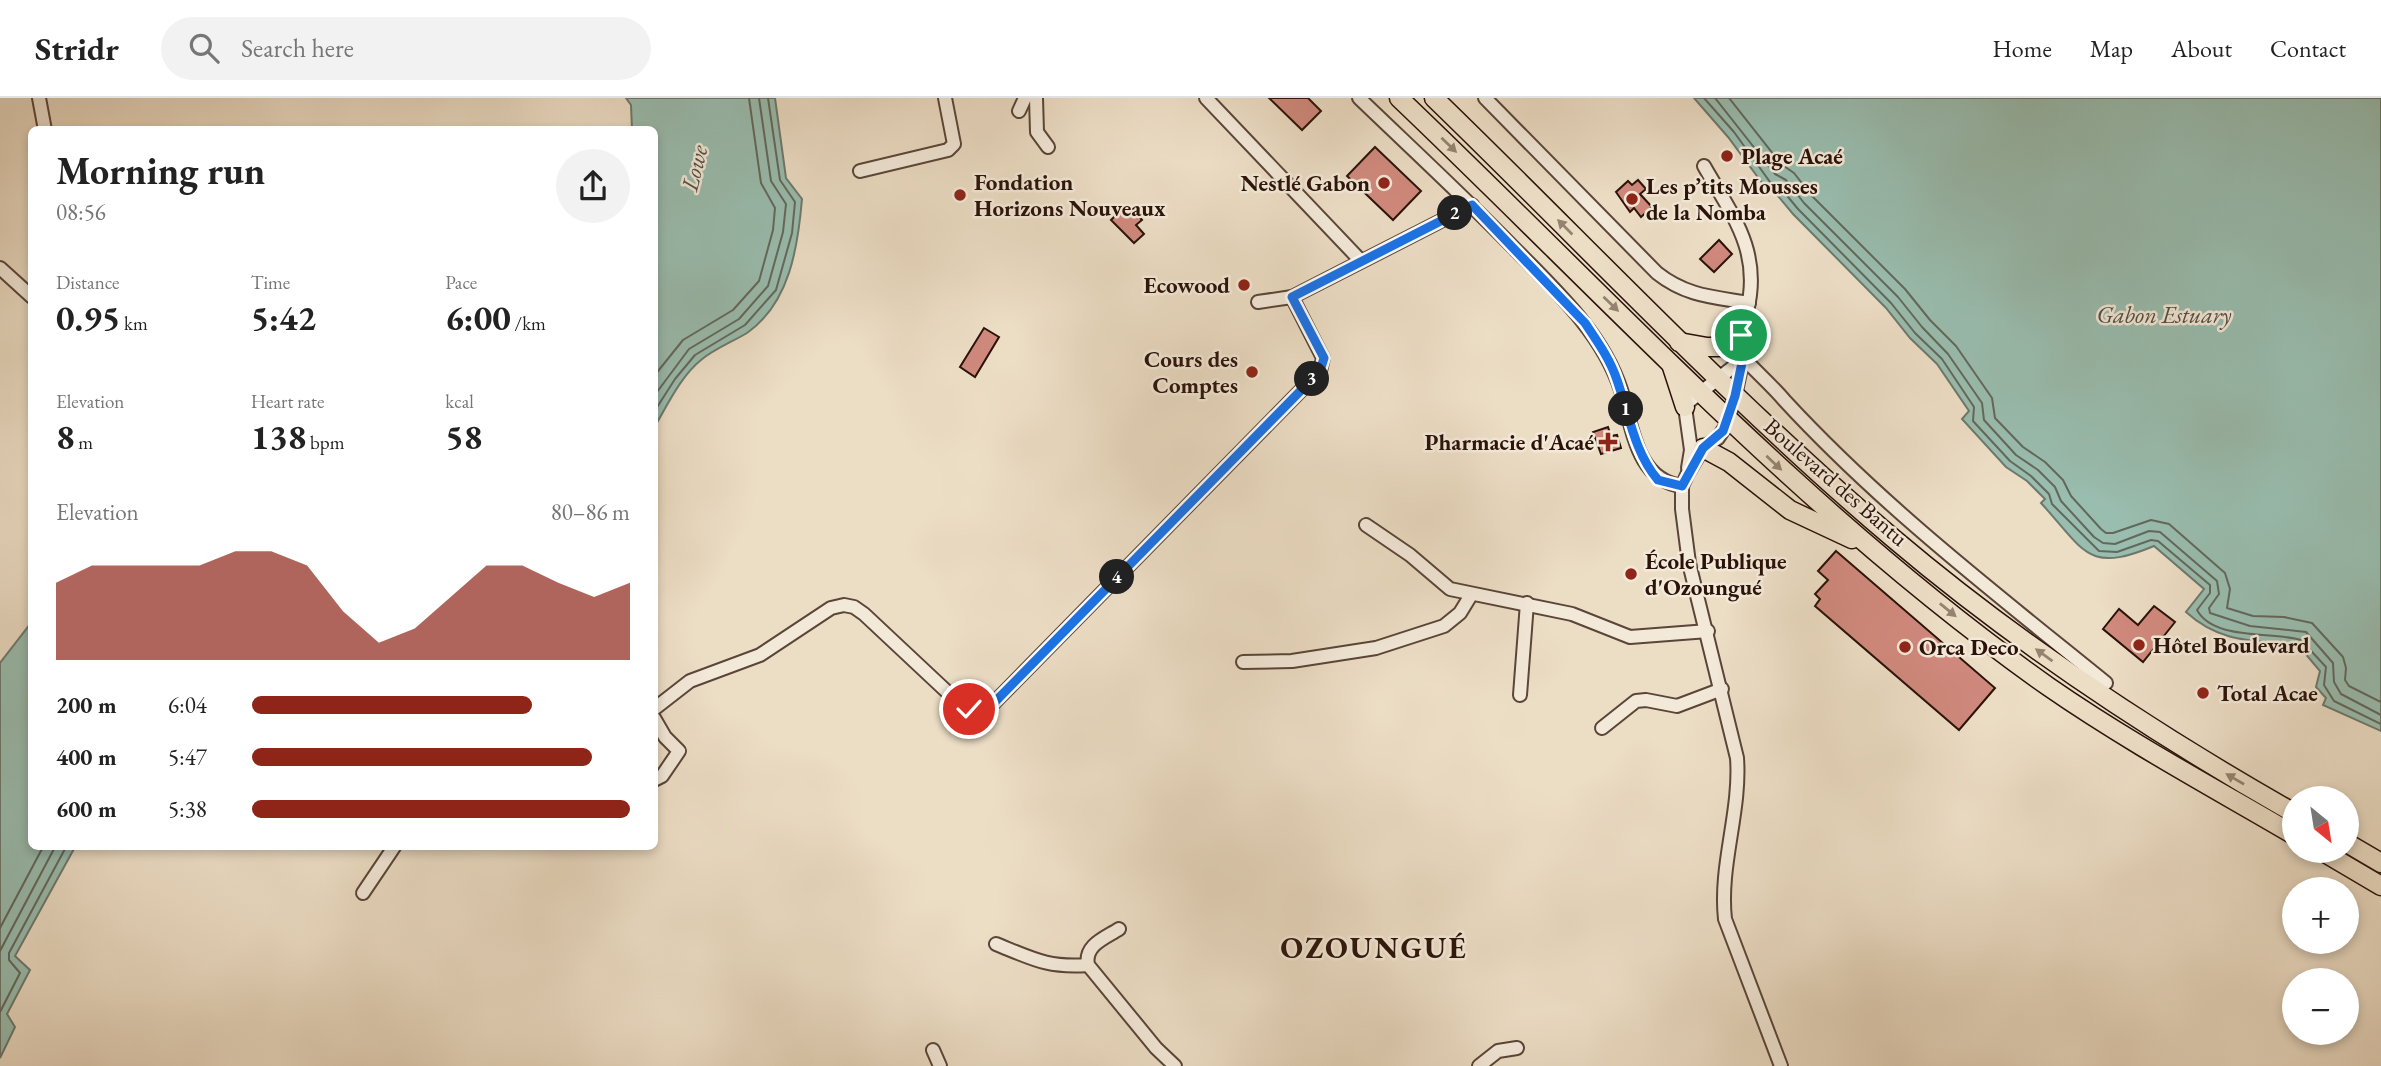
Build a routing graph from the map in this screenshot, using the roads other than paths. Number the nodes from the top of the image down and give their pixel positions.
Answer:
1 (40, 98) edge
2 (945, 98) edge
3 (1026, 98) edge
4 (1036, 98) edge
5 (1206, 98) edge
6 (1359, 98) edge
7 (1399, 98) edge
8 (1434, 98) edge
9 (1485, 98) edge
10 (1019, 111) dead end
11 (45, 126) edge
12 (1048, 147) dead end
13 (1704, 166) dead end
14 (860, 172) dead end
15 (1472, 205) junction
16 (1361, 261) junction
17 (0, 268) edge
18 (28, 293) edge
19 (1292, 297) junction
20 (1258, 302) dead end
21 (1749, 303) junction
22 (1679, 342) junction
23 (1738, 352) junction
24 (1670, 360) junction
25 (1718, 380) junction
26 (1700, 393) junction
27 (1735, 396) junction
28 (1685, 407) junction
29 (1728, 419) junction
30 (1703, 448) junction
31 (1685, 480) junction
32 (1366, 525) dead end
33 (1872, 548) junction
34 (1471, 595) junction
35 (1527, 603) junction
36 (1707, 631) junction
37 (1243, 662) dead end
38 (2106, 683) dead end
39 (1722, 689) junction
40 (1520, 695) dead end
41 (658, 706) edge
42 (658, 725) edge
43 (1602, 727) dead end
44 (658, 778) edge
45 (2282, 806) edge
46 (2282, 828) edge
47 (392, 850) edge
48 (2359, 850) edge
49 (2342, 863) edge
50 (2381, 863) edge
51 (2381, 886) edge
52 (363, 892) dead end
53 (1119, 929) dead end
54 (996, 944) dead end
55 (1088, 965) junction
56 (1517, 1048) dead end
57 (933, 1050) dead end
58 (940, 1066) edge
59 (1175, 1066) edge
60 (1479, 1066) edge
61 (1781, 1066) edge

1 - 11 street
2 - 14 street
3 - 10 street
4 - 12 street
5 - 16 street
6 - 15 street
7 -> 24 highway, Boulevard des Bantu
22 -> 8 highway, Boulevard des Bantu
9 - 21 street
13 - 21 street
15 - 16 street
15 - 31 street
16 - 19 street
17 - 18 street
19 - 20 street
19 - 41 street
21 - 23 street
22 - 23 highway
22 - 25 highway, Boulevard des Bantu
23 - 25 street
23 - 27 street
23 - 38 street
24 - 26 highway, Boulevard des Bantu
24 - 28 highway
25 - 26 street
25 - 27 highway, Boulevard des Bantu
26 - 28 street
26 - 29 highway, Boulevard des Bantu
27 - 29 street
45 -> 27 highway, Boulevard des Bantu
28 - 31 street
29 - 30 street
29 -> 33 highway, Boulevard des Bantu
30 - 31 street
30 - 33 highway
31 - 36 street
32 - 34 street
33 -> 46 highway, Boulevard des Bantu
34 - 35 street
34 - 37 street
35 - 36 street
35 - 40 street
36 - 39 street
39 - 43 street
39 - 61 street
42 - 44 street
47 - 52 street
48 - 50 highway
49 - 51 highway
53 - 55 street
54 - 55 street
55 - 59 street
56 - 60 street
57 - 58 street

